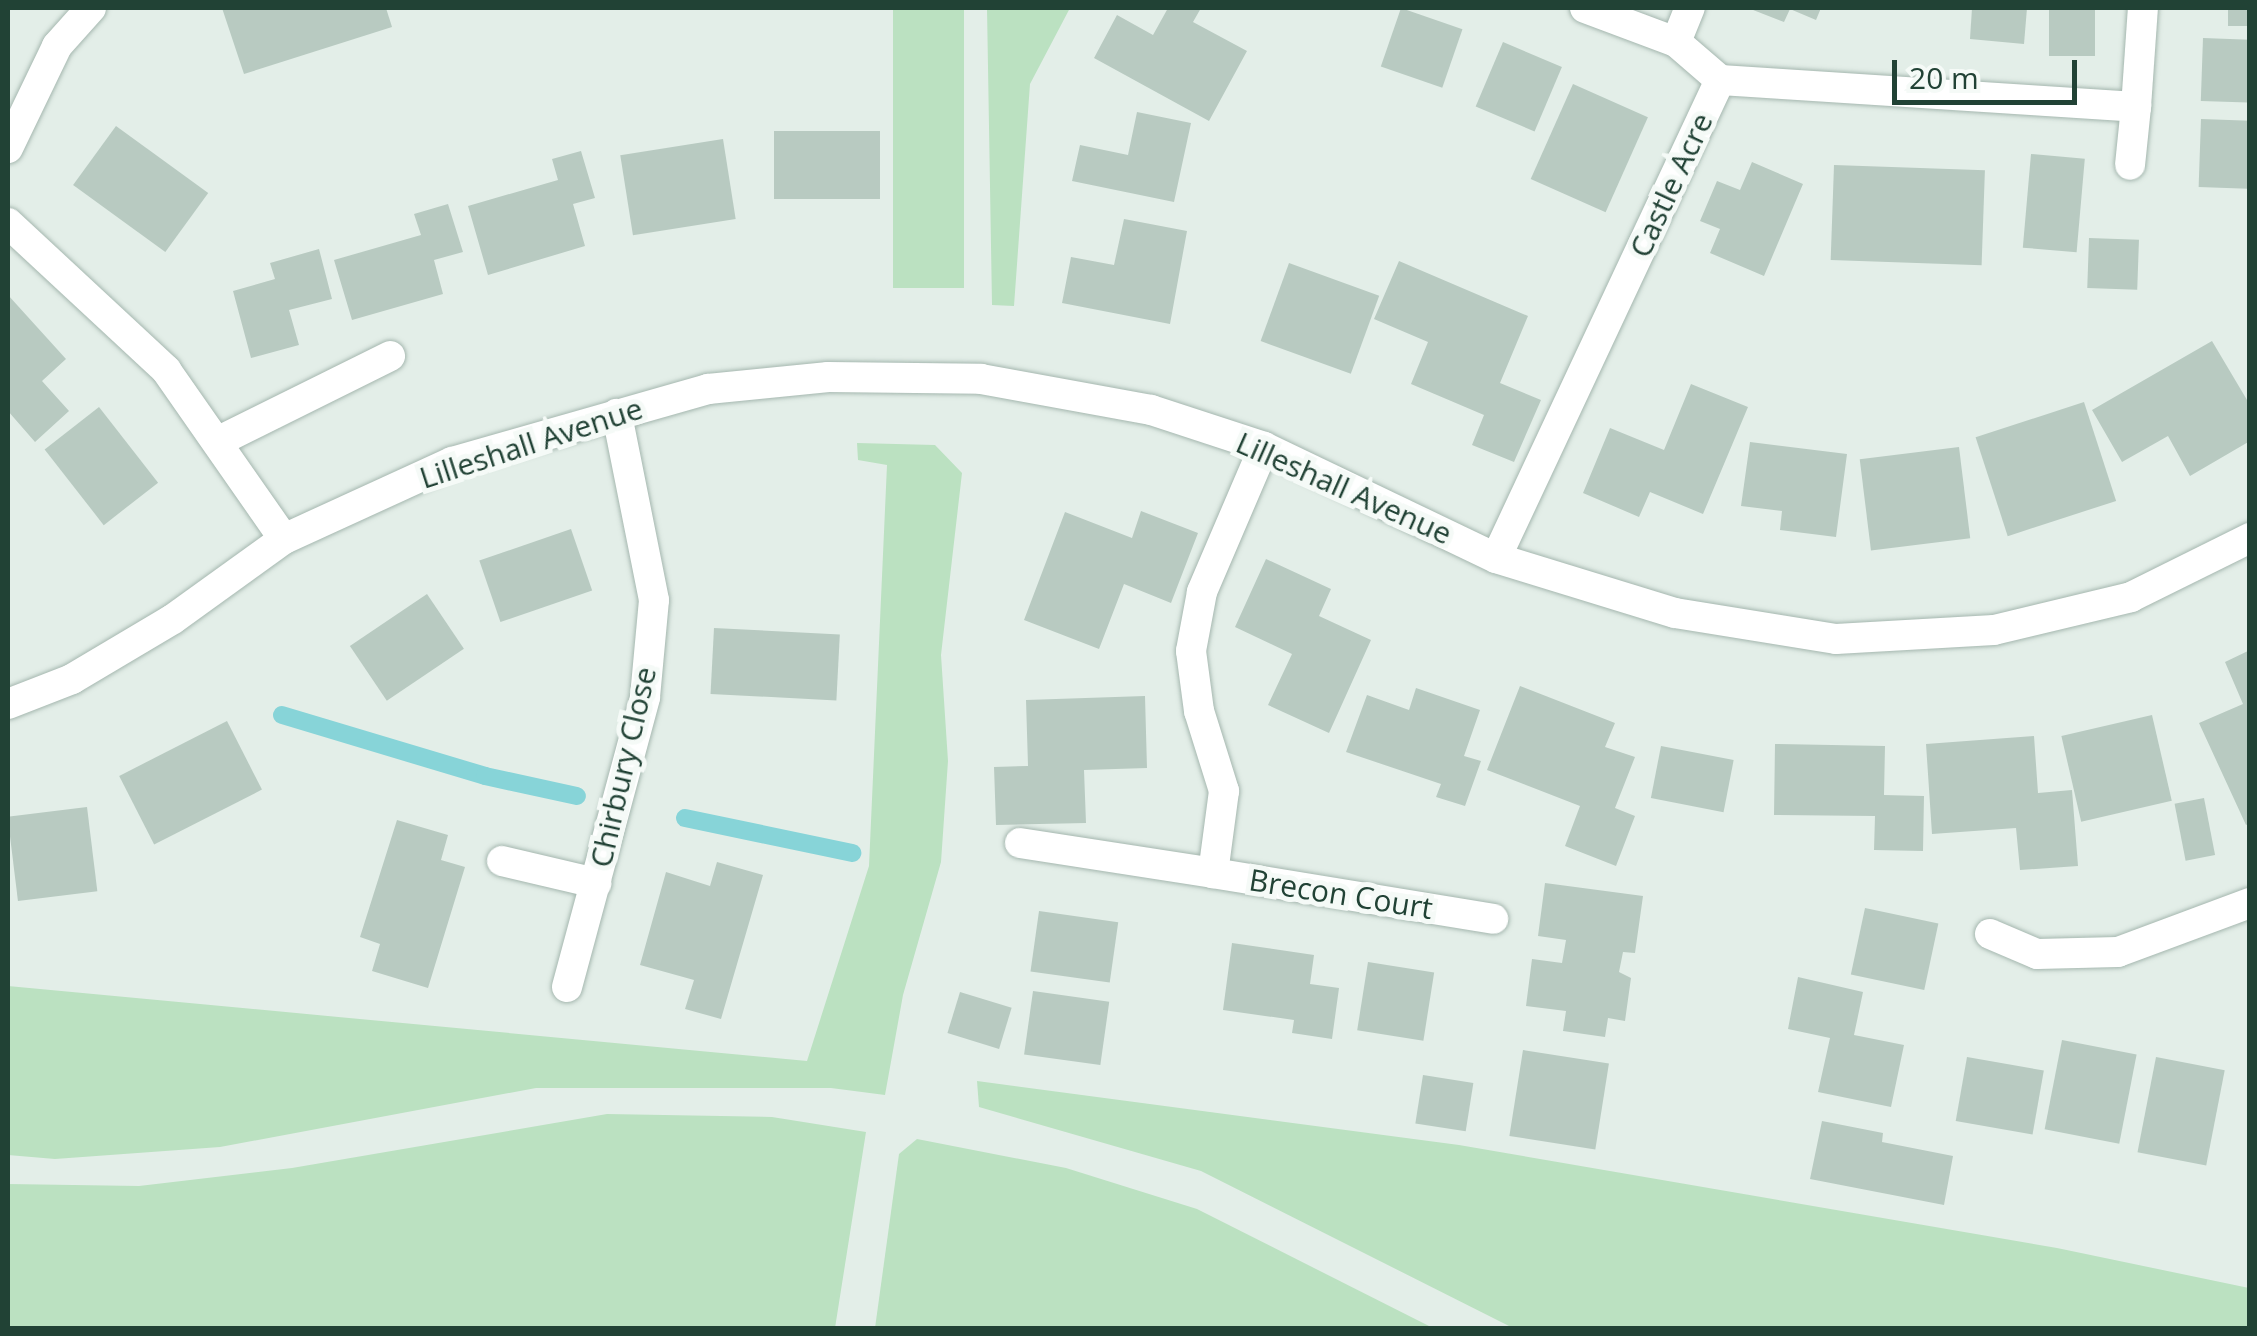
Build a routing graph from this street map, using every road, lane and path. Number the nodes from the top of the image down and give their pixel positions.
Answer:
1 (90, 8) edge
2 (1585, 8) edge
3 (1690, 8) edge
4 (2143, 8) edge
5 (1676, 42) junction
6 (1720, 80) junction
7 (2136, 107) junction
8 (8, 148) edge
9 (2130, 164) dead end
10 (8, 223) edge
11 (390, 356) dead end
12 (617, 414) junction
13 (219, 440) junction
14 (1264, 446) junction
15 (2250, 538) edge
16 (284, 539) junction
17 (1496, 558) junction
18 (8, 704) edge
19 (1020, 843) dead end
20 (502, 861) dead end
21 (1213, 873) junction
22 (596, 883) junction
23 (2250, 903) edge
24 (1494, 919) dead end
25 (1990, 934) dead end
26 (566, 986) dead end

1 - 8 street
2 - 5 street
3 - 5 street
4 - 7 street
5 - 6 street
6 - 7 street, Castle Acre
6 - 17 street, Castle Acre
7 - 9 street
10 - 13 street
11 - 13 street
12 - 14 street, Lilleshall Avenue
12 - 16 street, Lilleshall Avenue
12 - 22 street, Chirbury Close
13 - 16 street
14 - 17 street, Lilleshall Avenue
14 - 21 street, Brecon Court
15 - 17 street, Lilleshall Avenue
16 - 18 street, Lilleshall Avenue
19 - 21 street
20 - 22 street, Chirbury Close
21 - 24 street, Brecon Court
22 - 26 street, Chirbury Close
23 - 25 street

